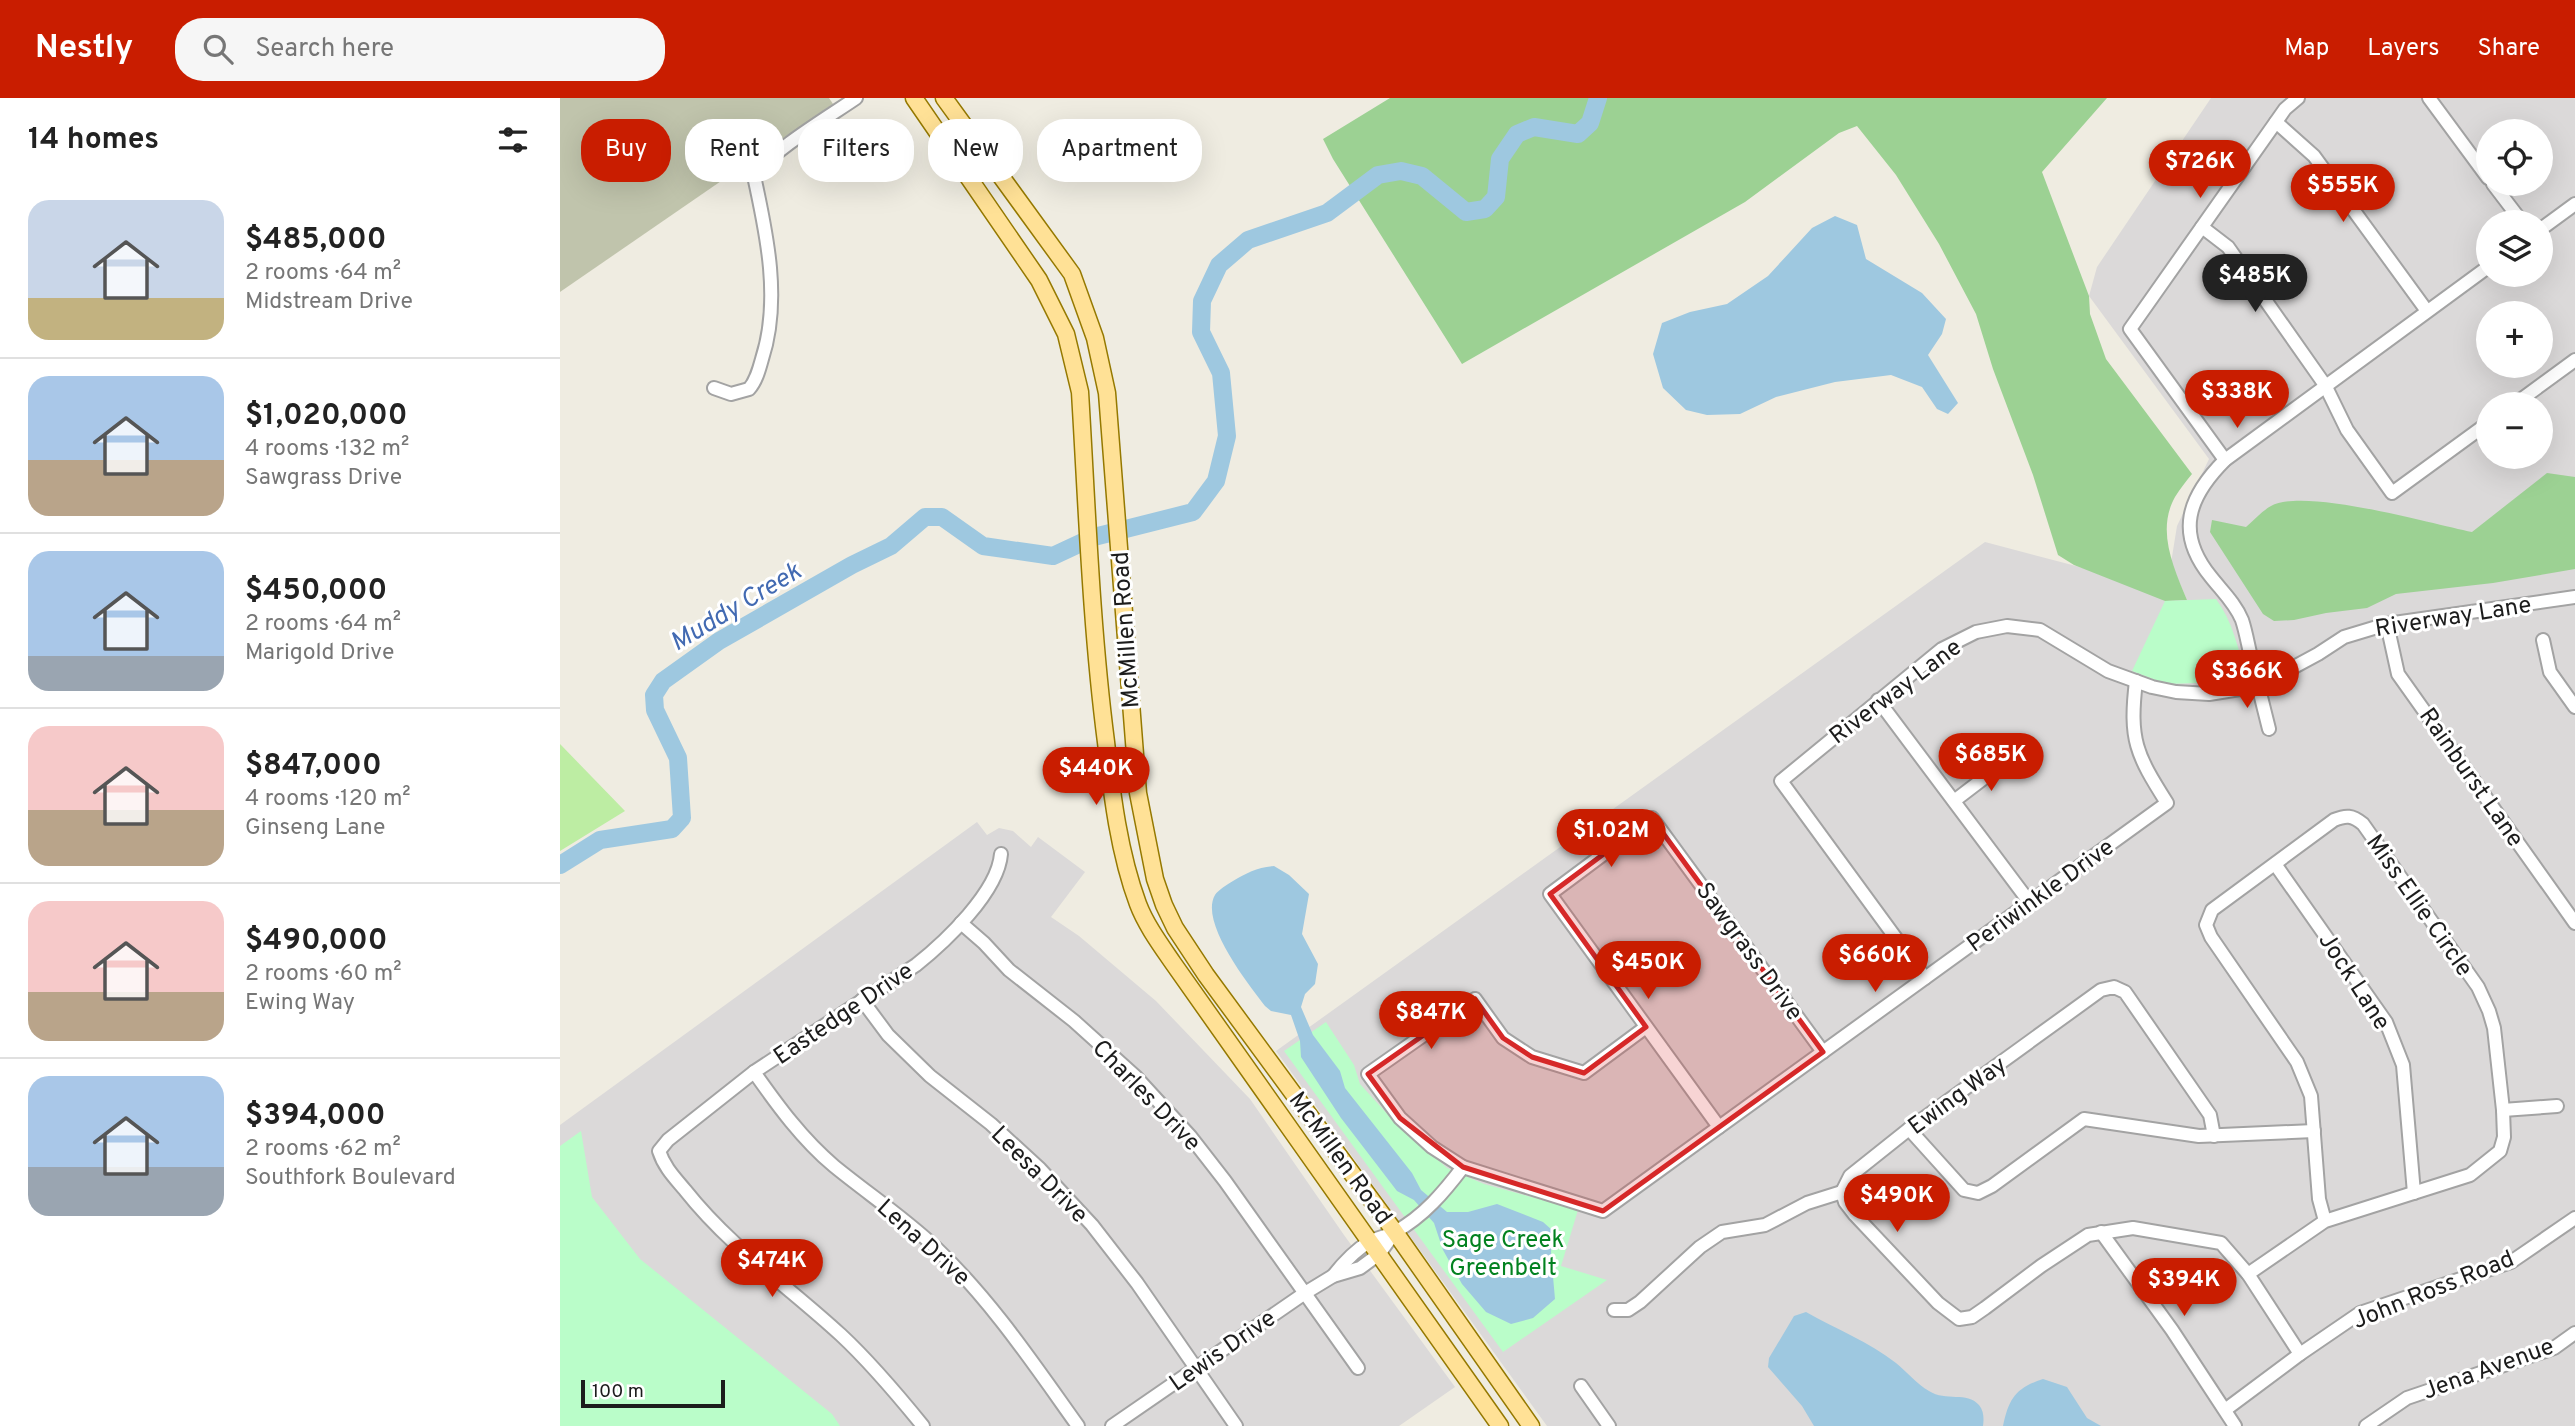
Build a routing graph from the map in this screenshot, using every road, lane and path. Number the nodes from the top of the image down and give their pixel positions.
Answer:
1 (856, 98) edge
2 (914, 98) edge
3 (944, 98) edge
4 (2298, 98) edge
5 (2429, 98) edge
6 (2276, 122) junction
7 (2476, 162) edge
8 (2502, 196) edge
9 (2575, 204) edge
10 (2513, 210) edge
11 (2553, 220) edge
12 (2202, 227) junction
13 (2476, 276) edge
14 (2427, 311) junction
15 (2575, 360) edge
16 (2326, 385) junction
17 (714, 388) dead end
18 (2531, 392) edge
19 (2476, 432) edge
20 (2225, 460) junction
21 (2575, 597) edge
22 (2387, 624) junction
23 (2543, 640) dead end
24 (2136, 681) junction
25 (2257, 683) junction
26 (1878, 700) junction
27 (2575, 707) edge
28 (2269, 729) dead end
29 (2009, 759) dead end
30 (1954, 801) junction
31 (1001, 854) dead end
32 (2275, 864) junction
33 (2029, 903) junction
34 (961, 923) junction
35 (2575, 923) edge
36 (1925, 978) junction
37 (862, 1000) junction
38 (1646, 1027) junction
39 (1823, 1052) junction
40 (754, 1072) junction
41 (2557, 1106) dead end
42 (2503, 1110) junction
43 (1719, 1127) junction
44 (1909, 1129) junction
45 (2314, 1131) junction
46 (2214, 1136) junction
47 (1463, 1167) junction
48 (1842, 1192) junction
49 (2413, 1193) junction
50 (2575, 1218) edge
51 (2325, 1221) junction
52 (1395, 1232) junction
53 (2101, 1233) junction
54 (1375, 1248) junction
55 (2249, 1274) junction
56 (1305, 1293) junction
57 (1614, 1310) dead end
58 (2575, 1333) edge
59 (2300, 1354) junction
60 (1196, 1368) junction
61 (1358, 1368) dead end
62 (1581, 1386) dead end
63 (2225, 1410) junction
64 (923, 1426) edge
65 (1078, 1426) edge
66 (1112, 1426) edge
67 (1236, 1426) edge
68 (1500, 1426) edge
69 (1531, 1426) edge
70 (1609, 1426) edge
71 (2235, 1426) edge
72 (2366, 1426) edge

1 - 17 street
2 - 54 main road, McMillen Road
3 - 52 main road, McMillen Road
4 - 6 street
5 - 7 street
6 - 12 street
6 - 14 street
8 - 10 street
9 - 11 street
12 - 16 street
12 - 20 street
13 - 14 street
14 - 16 street
15 - 18 street
16 - 19 street
16 - 20 street
20 - 25 street
21 - 22 street, Riverway Lane
22 - 25 street, Riverway Lane
22 - 35 street, Rainburst Lane
23 - 27 street
24 - 25 street, Riverway Lane
24 - 26 street, Riverway Lane
24 - 33 street, Periwinkle Drive
25 - 28 street
26 - 30 street
26 - 36 street, Riverway Lane
29 - 30 street
30 - 33 street
31 - 34 street, Eastedge Drive
32 - 42 street, Miss Ellie Circle
32 - 45 street, Miss Ellie Circle
32 - 49 street, Jock Lane
33 - 36 street, Periwinkle Drive
34 - 37 street, Eastedge Drive
34 - 56 street, Charles Drive
36 - 39 street, Periwinkle Drive
37 - 40 street, Eastedge Drive
37 - 60 street, Leesa Drive
38 - 39 street, Sawgrass Drive
38 - 43 street
38 - 47 street
39 - 43 street, Periwinkle Drive
40 - 64 street, Eastedge Drive
40 - 65 street, Lena Drive
41 - 42 street
42 - 49 street, Miss Ellie Circle
43 - 47 street, Periwinkle Drive
44 - 46 street
44 - 46 street, Ewing Way
44 - 48 street, Ewing Way
45 - 46 street
45 - 51 street, Miss Ellie Circle
47 - 52 street, Lewis Drive
48 - 53 street
48 - 57 street
49 - 51 street, Miss Ellie Circle
50 - 59 street, John Ross Road
51 - 55 street, Miss Ellie Circle
52 - 54 street, Lewis Drive
52 - 69 main road, McMillen Road
53 - 55 street
53 - 63 street
54 - 56 street, Lewis Drive
54 - 68 main road, McMillen Road
55 - 59 street
56 - 60 street, Lewis Drive
56 - 61 street, Charles Drive
58 - 72 street, Jena Avenue
59 - 63 street, John Ross Road
60 - 66 street, Lewis Drive
60 - 67 street, Leesa Drive
62 - 70 street
63 - 71 street

